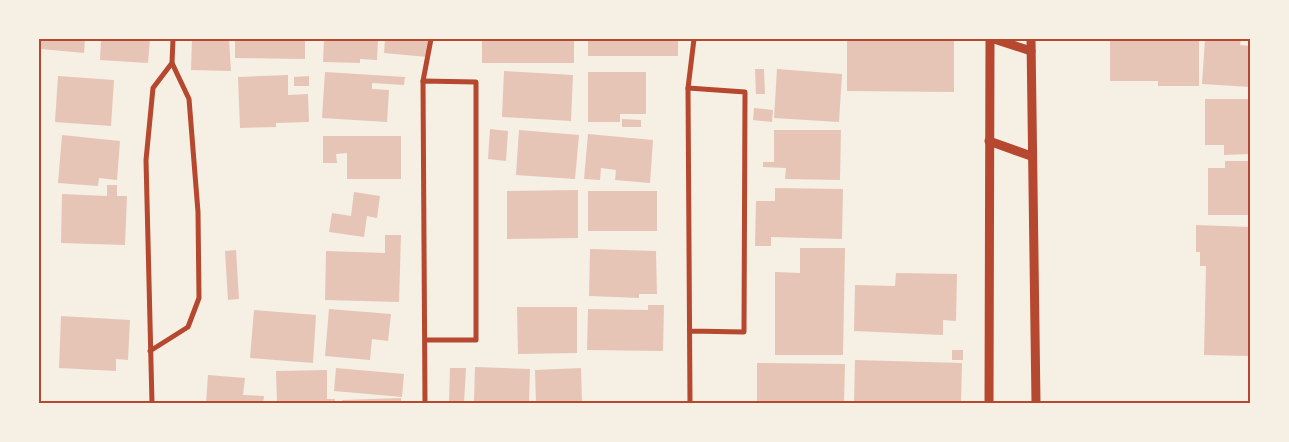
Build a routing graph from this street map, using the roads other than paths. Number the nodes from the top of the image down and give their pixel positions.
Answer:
1 (173, 39) edge
2 (431, 39) edge
3 (694, 39) edge
4 (992, 39) edge
5 (1031, 39) edge
6 (1031, 51) junction
7 (172, 63) junction
8 (423, 81) junction
9 (688, 88) junction
10 (989, 141) junction
11 (1031, 156) junction
12 (690, 330) junction
13 (425, 340) junction
14 (150, 351) junction
15 (152, 403) edge
16 (426, 403) edge
17 (690, 403) edge
18 (989, 403) edge
19 (1036, 403) edge

1 - 7 street
2 - 8 street
3 - 9 street
4 - 6 street
4 - 10 street
5 - 6 street
6 - 11 street
7 - 14 street
7 - 14 street
8 - 13 street
8 - 13 street
9 - 12 street
9 - 12 street
10 - 11 street
10 - 18 street
11 - 19 street
12 - 17 street
13 - 16 street
14 - 15 street

